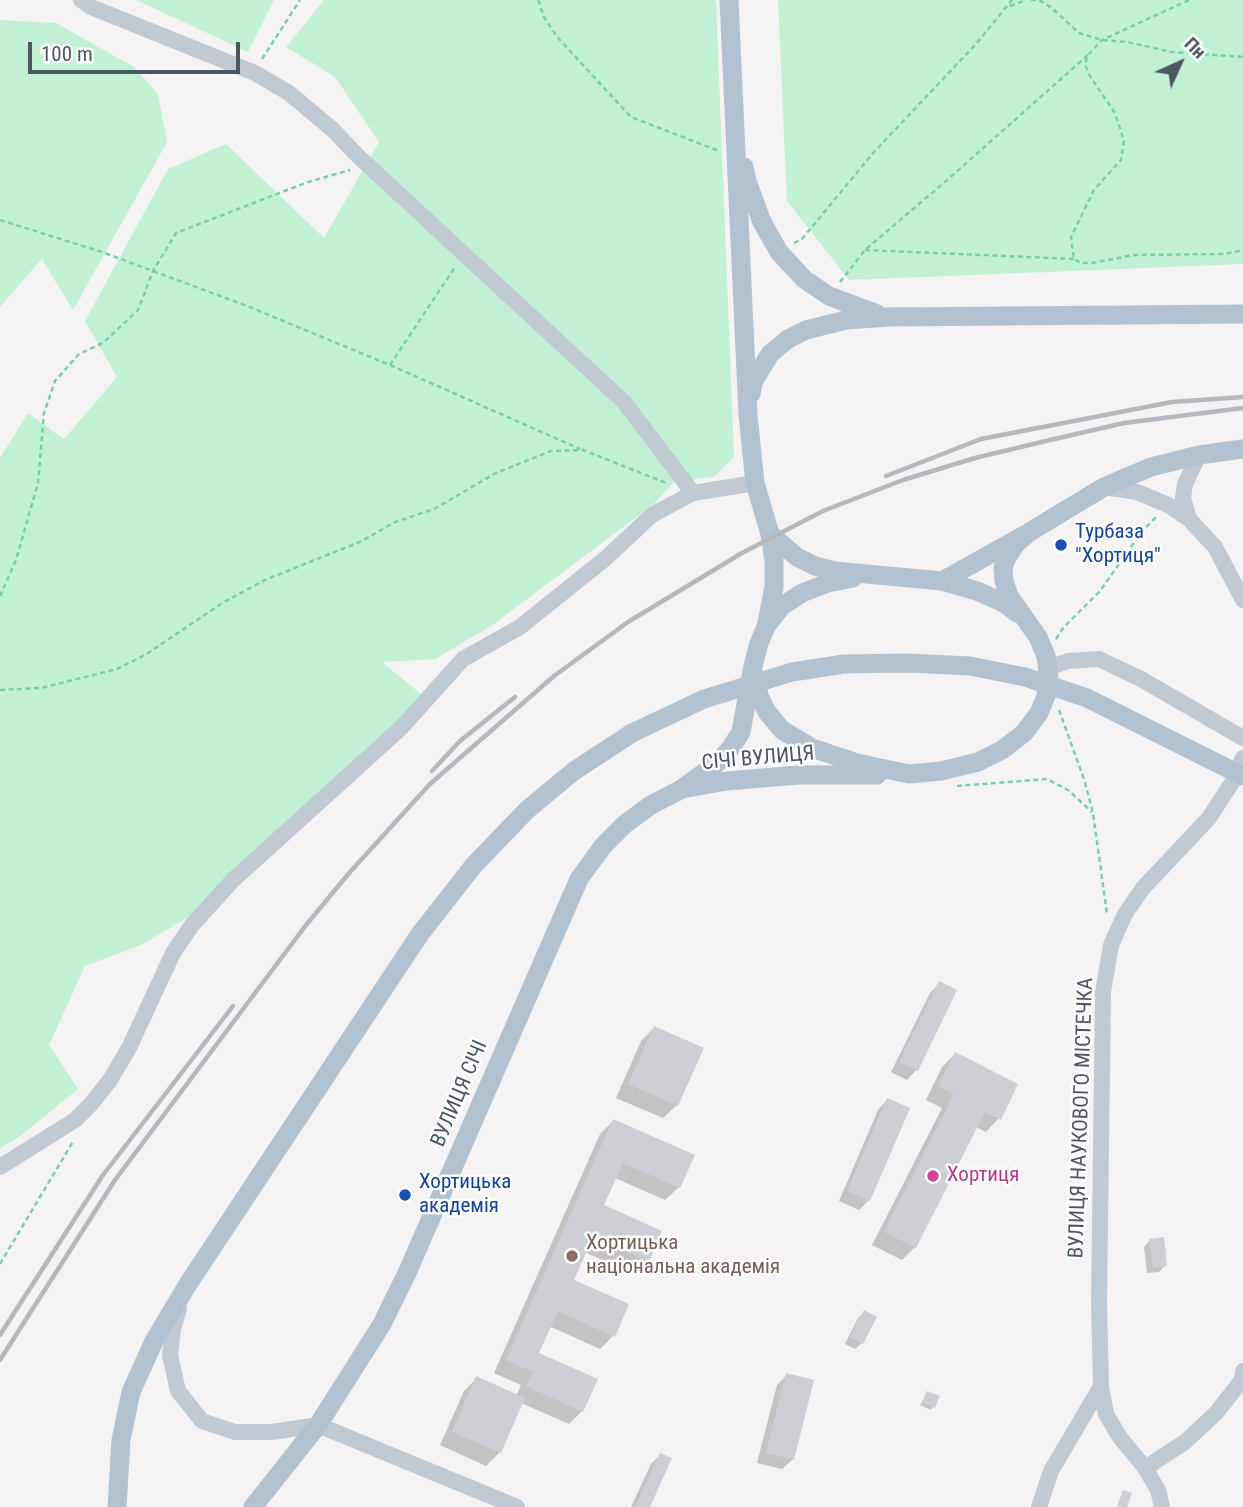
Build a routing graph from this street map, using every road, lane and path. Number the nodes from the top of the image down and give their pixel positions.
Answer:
1 (81, 0) edge
2 (300, 0) edge
3 (538, 0) edge
4 (729, 0) edge
5 (1012, 0) edge
6 (1026, 0) edge
7 (1031, 0) edge
8 (1189, 0) edge
9 (1007, 7) junction
10 (1102, 40) junction
11 (1088, 55) junction
12 (1243, 57) edge
13 (255, 72) junction
14 (736, 124) junction
15 (735, 157) junction
16 (367, 164) junction
17 (0, 220) edge
18 (865, 250) junction
19 (1243, 250) edge
20 (464, 252) junction
21 (779, 252) junction
22 (1074, 260) junction
23 (153, 271) junction
24 (829, 296) junction
25 (1243, 314) edge
26 (889, 317) junction
27 (390, 365) junction
28 (748, 415) junction
29 (1243, 449) edge
30 (583, 450) junction
31 (1199, 455) junction
32 (755, 483) junction
33 (668, 484) dead end
34 (1104, 487) junction
35 (693, 493) junction
36 (1168, 505) junction
37 (1188, 519) junction
38 (1028, 533) junction
39 (771, 534) junction
40 (871, 575) junction
41 (942, 581) junction
42 (0, 596) edge
43 (1243, 600) edge
44 (1024, 618) junction
45 (766, 627) junction
46 (1047, 662) junction
47 (754, 666) junction
48 (0, 690) edge
49 (1057, 704) dead end
50 (1243, 738) edge
51 (1243, 758) edge
52 (909, 774) junction
53 (1243, 776) edge
54 (953, 786) dead end
55 (680, 790) junction
56 (1093, 813) junction
57 (1111, 945) junction
58 (76, 1137) dead end
59 (0, 1167) edge
60 (0, 1264) edge
61 (188, 1284) junction
62 (1243, 1371) edge
63 (1101, 1386) junction
64 (318, 1425) junction
65 (1145, 1468) junction
66 (117, 1507) edge
67 (253, 1507) edge
68 (517, 1507) edge
69 (1039, 1507) edge
70 (1162, 1507) edge

1 - 13 street
2 - 13 path
3 - 15 path
4 - 14 main road
5 - 9 path
6 - 9 path
7 - 10 path
8 - 10 path
9 - 21 path
10 - 11 path
10 - 12 path
11 - 18 path
11 - 22 path
13 - 16 street
14 - 15 main road
14 - 21 main road
15 - 28 main road
16 - 20 street
16 - 23 path
17 - 23 path
18 - 22 path
18 - 24 path
19 - 22 path
20 - 27 path
20 - 35 street
21 - 24 main road
23 - 27 path
23 - 42 path
24 - 26 main road
25 - 26 main road
26 - 28 main road
27 - 30 path
28 - 32 main road
29 - 31 main road
30 - 33 path
30 - 48 path
31 - 34 main road
31 - 37 street
32 - 35 street
32 - 39 main road
34 - 36 street
34 - 38 main road
35 - 59 street
36 - 37 street
36 - 46 path
37 - 43 street
38 - 41 main road
38 - 44 main road
39 - 40 main road
39 - 45 main road
40 - 41 main road
40 - 45 main road
41 - 44 main road
44 - 46 main road
45 - 47 main road
46 - 50 street
46 - 52 main road
47 - 52 main road
47 - 55 main road, СІЧІ ВУЛИЦЯ
49 - 56 path
51 - 57 street, ВУЛИЦЯ НАУКОВОГО МІСТЕЧКА
52 - 55 main road, СІЧІ ВУЛИЦЯ
53 - 61 main road, bridge
54 - 56 path
55 - 64 main road, ВУЛИЦЯ СІЧІ
56 - 57 path
57 - 63 street, ВУЛИЦЯ НАУКОВОГО МІСТЕЧКА
58 - 60 path
61 - 64 street
61 - 66 main road
62 - 65 street
63 - 65 street, ВУЛИЦЯ НАУКОВОГО МІСТЕЧКА
63 - 69 street
64 - 67 main road, ВУЛИЦЯ СІЧІ
64 - 68 street
65 - 70 street, ВУЛИЦЯ НАУКОВОГО МІСТЕЧКА

